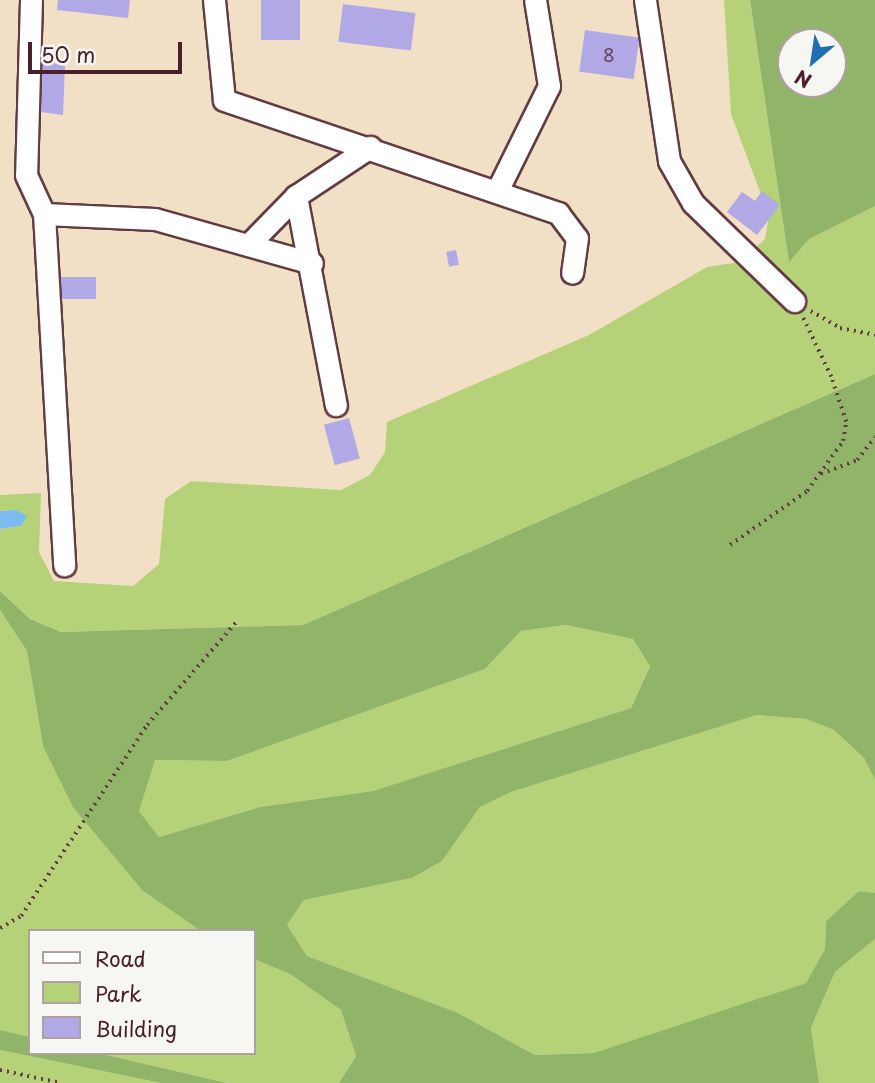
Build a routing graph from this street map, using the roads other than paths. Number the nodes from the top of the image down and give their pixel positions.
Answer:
1 (31, 0) edge
2 (214, 0) edge
3 (535, 0) edge
4 (645, 0) edge
5 (370, 148) junction
6 (498, 190) junction
7 (296, 196) junction
8 (44, 214) junction
9 (248, 245) junction
10 (312, 262) junction
11 (572, 273) dead end
12 (794, 301) road end
13 (335, 405) dead end
14 (64, 565) dead end

1 - 8 street
2 - 5 street
3 - 6 street
4 - 12 street
5 - 6 street
5 - 7 street
6 - 11 street
7 - 9 street
7 - 10 street
8 - 9 street
8 - 14 street
9 - 10 street
10 - 13 street

